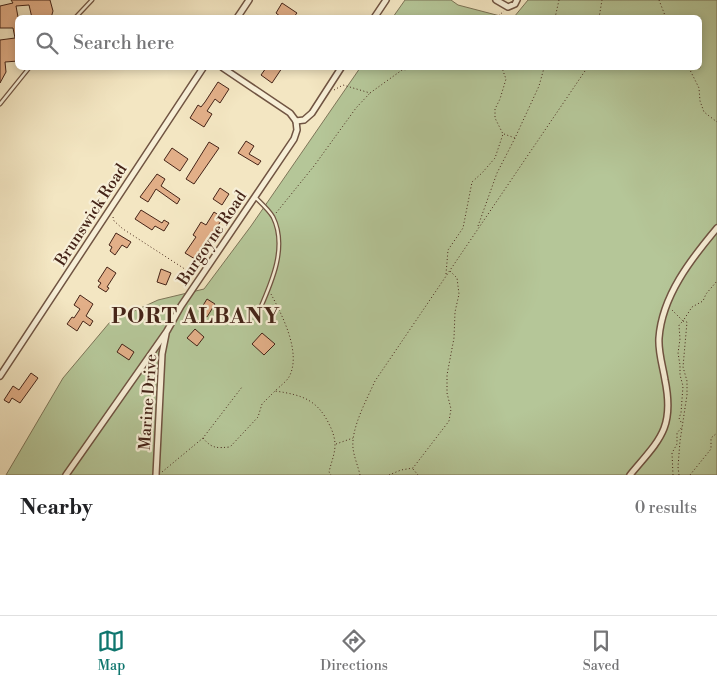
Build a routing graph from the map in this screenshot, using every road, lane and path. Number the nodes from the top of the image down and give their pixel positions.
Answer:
1 (92, 0) edge
2 (249, 0) edge
3 (386, 0) edge
4 (496, 0) edge
5 (517, 0) edge
6 (559, 0) edge
7 (602, 0) edge
8 (659, 0) edge
9 (508, 7) junction
10 (78, 15) edge
11 (239, 15) edge
12 (376, 15) edge
13 (499, 15) edge
14 (556, 15) edge
15 (600, 15) edge
16 (665, 15) edge
17 (27, 70) edge
18 (202, 70) edge
19 (226, 70) edge
20 (340, 70) edge
21 (402, 70) edge
22 (503, 70) edge
23 (543, 70) edge
24 (585, 70) edge
25 (689, 70) edge
26 (370, 94) junction
27 (330, 96) dead end
28 (0, 104) edge
29 (296, 121) junction
30 (717, 122) edge
31 (503, 134) junction
32 (515, 138) junction
33 (255, 197) junction
34 (112, 204) junction
35 (273, 216) junction
36 (717, 228) edge
37 (477, 229) junction
38 (449, 270) junction
39 (446, 275) junction
40 (198, 277) dead end
41 (717, 281) edge
42 (268, 289) junction
43 (666, 308) junction
44 (256, 318) dead end
45 (684, 321) junction
46 (167, 331) junction
47 (0, 376) edge
48 (242, 387) dead end
49 (275, 391) junction
50 (683, 425) junction
51 (717, 433) edge
52 (203, 438) junction
53 (354, 438) junction
54 (335, 445) junction
55 (413, 468) junction
56 (66, 475) edge
57 (157, 475) edge
58 (331, 475) edge
59 (360, 475) edge
60 (389, 475) edge
61 (418, 475) edge
62 (630, 475) edge
63 (672, 475) edge
64 (679, 475) edge
65 (690, 475) edge

1 - 10 lane
2 - 11 street
3 - 12 street
4 - 9 street
5 - 9 street
6 - 14 path
7 - 15 path
8 - 16 path
9 - 13 path
17 - 28 lane
18 - 34 street, Brunswick Road
19 - 29 street
20 - 29 street
21 - 26 path
22 - 31 path
23 - 32 path
24 - 37 path
25 - 30 path
26 - 27 path
26 - 35 path
29 - 33 street, Burgoyne Road
31 - 32 path
31 - 39 path
32 - 37 path
33 - 35 lane
33 - 46 street, Burgoyne Road
34 - 40 path
34 - 47 street, Brunswick Road
35 - 42 lane
36 - 43 street
37 - 38 path
38 - 39 path
38 - 55 path
39 - 53 path
41 - 45 path
42 - 44 lane
42 - 49 path
43 - 45 path
43 - 62 street
45 - 50 path
45 - 50 path
46 - 56 street, Burgoyne Road
46 - 57 street, Marine Drive
48 - 52 path
49 - 52 path
49 - 54 path
50 - 63 path
50 - 64 path
51 - 65 path
52 - 57 path
53 - 54 path
53 - 59 path
54 - 58 path
55 - 60 path
55 - 61 path

